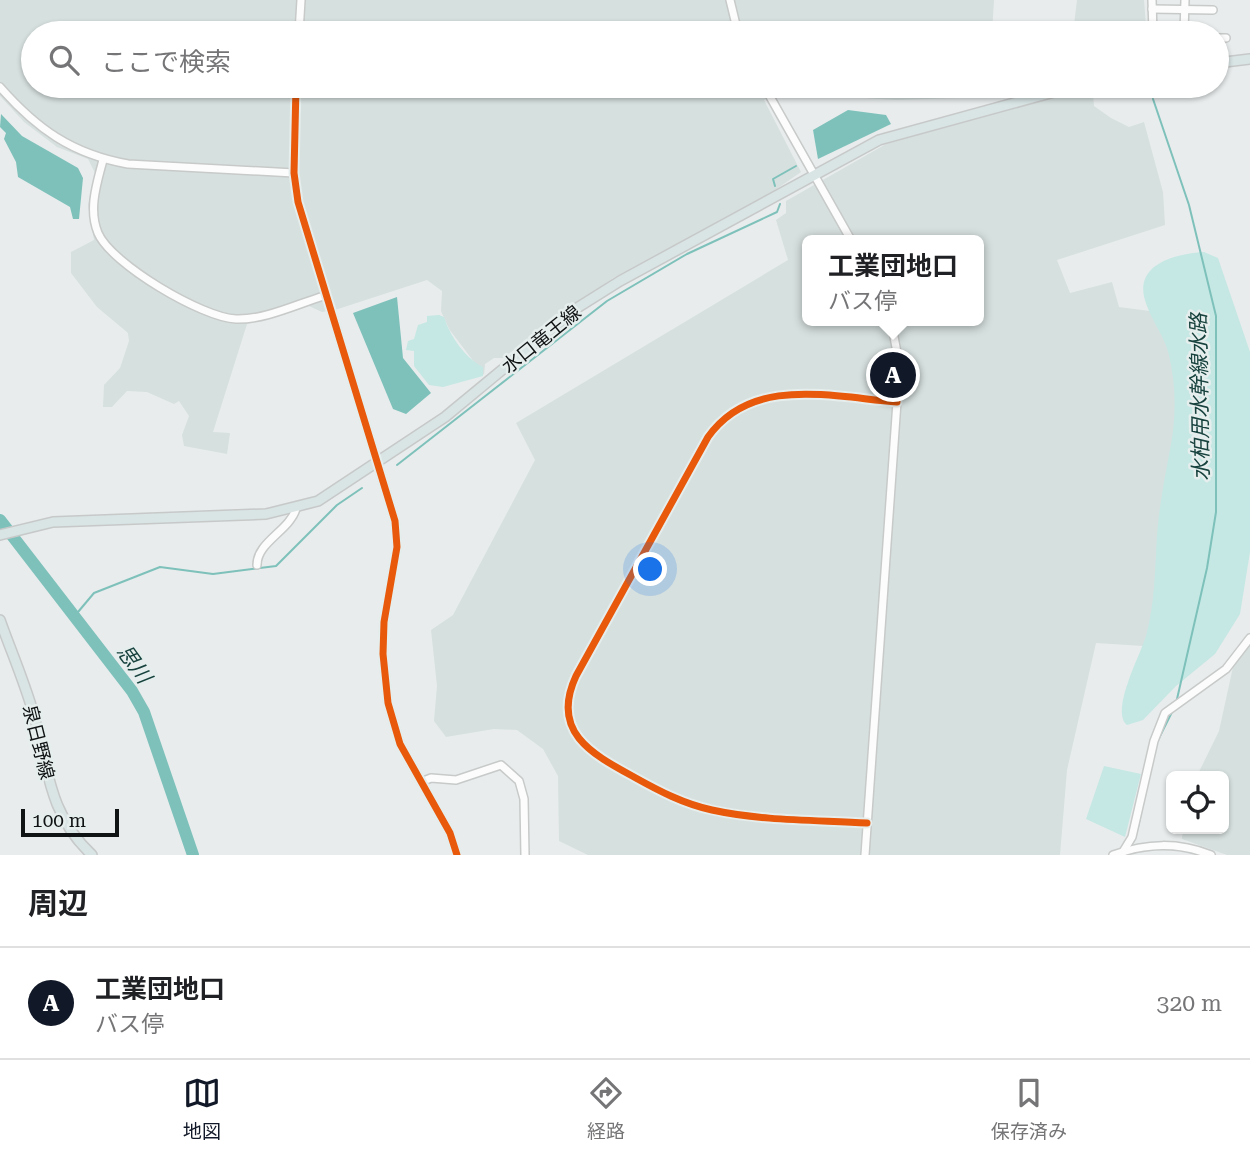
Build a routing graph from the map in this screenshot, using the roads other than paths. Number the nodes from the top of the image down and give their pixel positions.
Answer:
1 (301, 0) edge
2 (730, 0) edge
3 (1152, 0) edge
4 (1185, 0) edge
5 (1152, 9) junction
6 (1185, 10) junction
7 (1213, 10) dead end
8 (300, 21) edge
9 (735, 21) edge
10 (1152, 21) edge
11 (1185, 21) edge
12 (1250, 60) edge
13 (1229, 63) edge
14 (0, 87) edge
15 (296, 98) edge
16 (771, 98) edge
17 (1033, 98) edge
18 (103, 160) junction
19 (294, 173) junction
20 (815, 176) junction
21 (849, 235) edge
22 (324, 296) junction
23 (892, 326) edge
24 (897, 402) junction
25 (378, 463) junction
26 (296, 509) junction
27 (0, 535) edge
28 (257, 565) dead end
29 (0, 620) edge
30 (1250, 638) edge
31 (421, 782) junction
32 (867, 823) junction
33 (1170, 845) junction
34 (1123, 853) edge
35 (93, 855) edge
36 (457, 855) edge
37 (525, 855) edge
38 (865, 855) edge
39 (1113, 855) edge
40 (1169, 855) edge
41 (1211, 855) edge

1 - 8 street
2 - 9 street
3 - 5 street
4 - 6 street
5 - 6 street
5 - 10 street
6 - 7 street
6 - 11 street
12 - 13 main road
14 - 18 street
15 - 19 street
16 - 20 street
17 - 20 main road, 水口竜王線
18 - 19 street
18 - 22 street
19 - 22 street
20 - 21 street
20 - 25 main road, 水口竜王線
22 - 25 street
23 - 24 street
24 - 32 street
24 - 32 street
25 - 26 main road, 水口竜王線
25 - 31 street
26 - 27 main road, 水口竜王線
26 - 28 street
29 - 35 main road, 泉日野線
30 - 34 street
31 - 36 street
31 - 37 street
32 - 38 street
33 - 34 street
33 - 40 street
33 - 41 street
34 - 39 street

